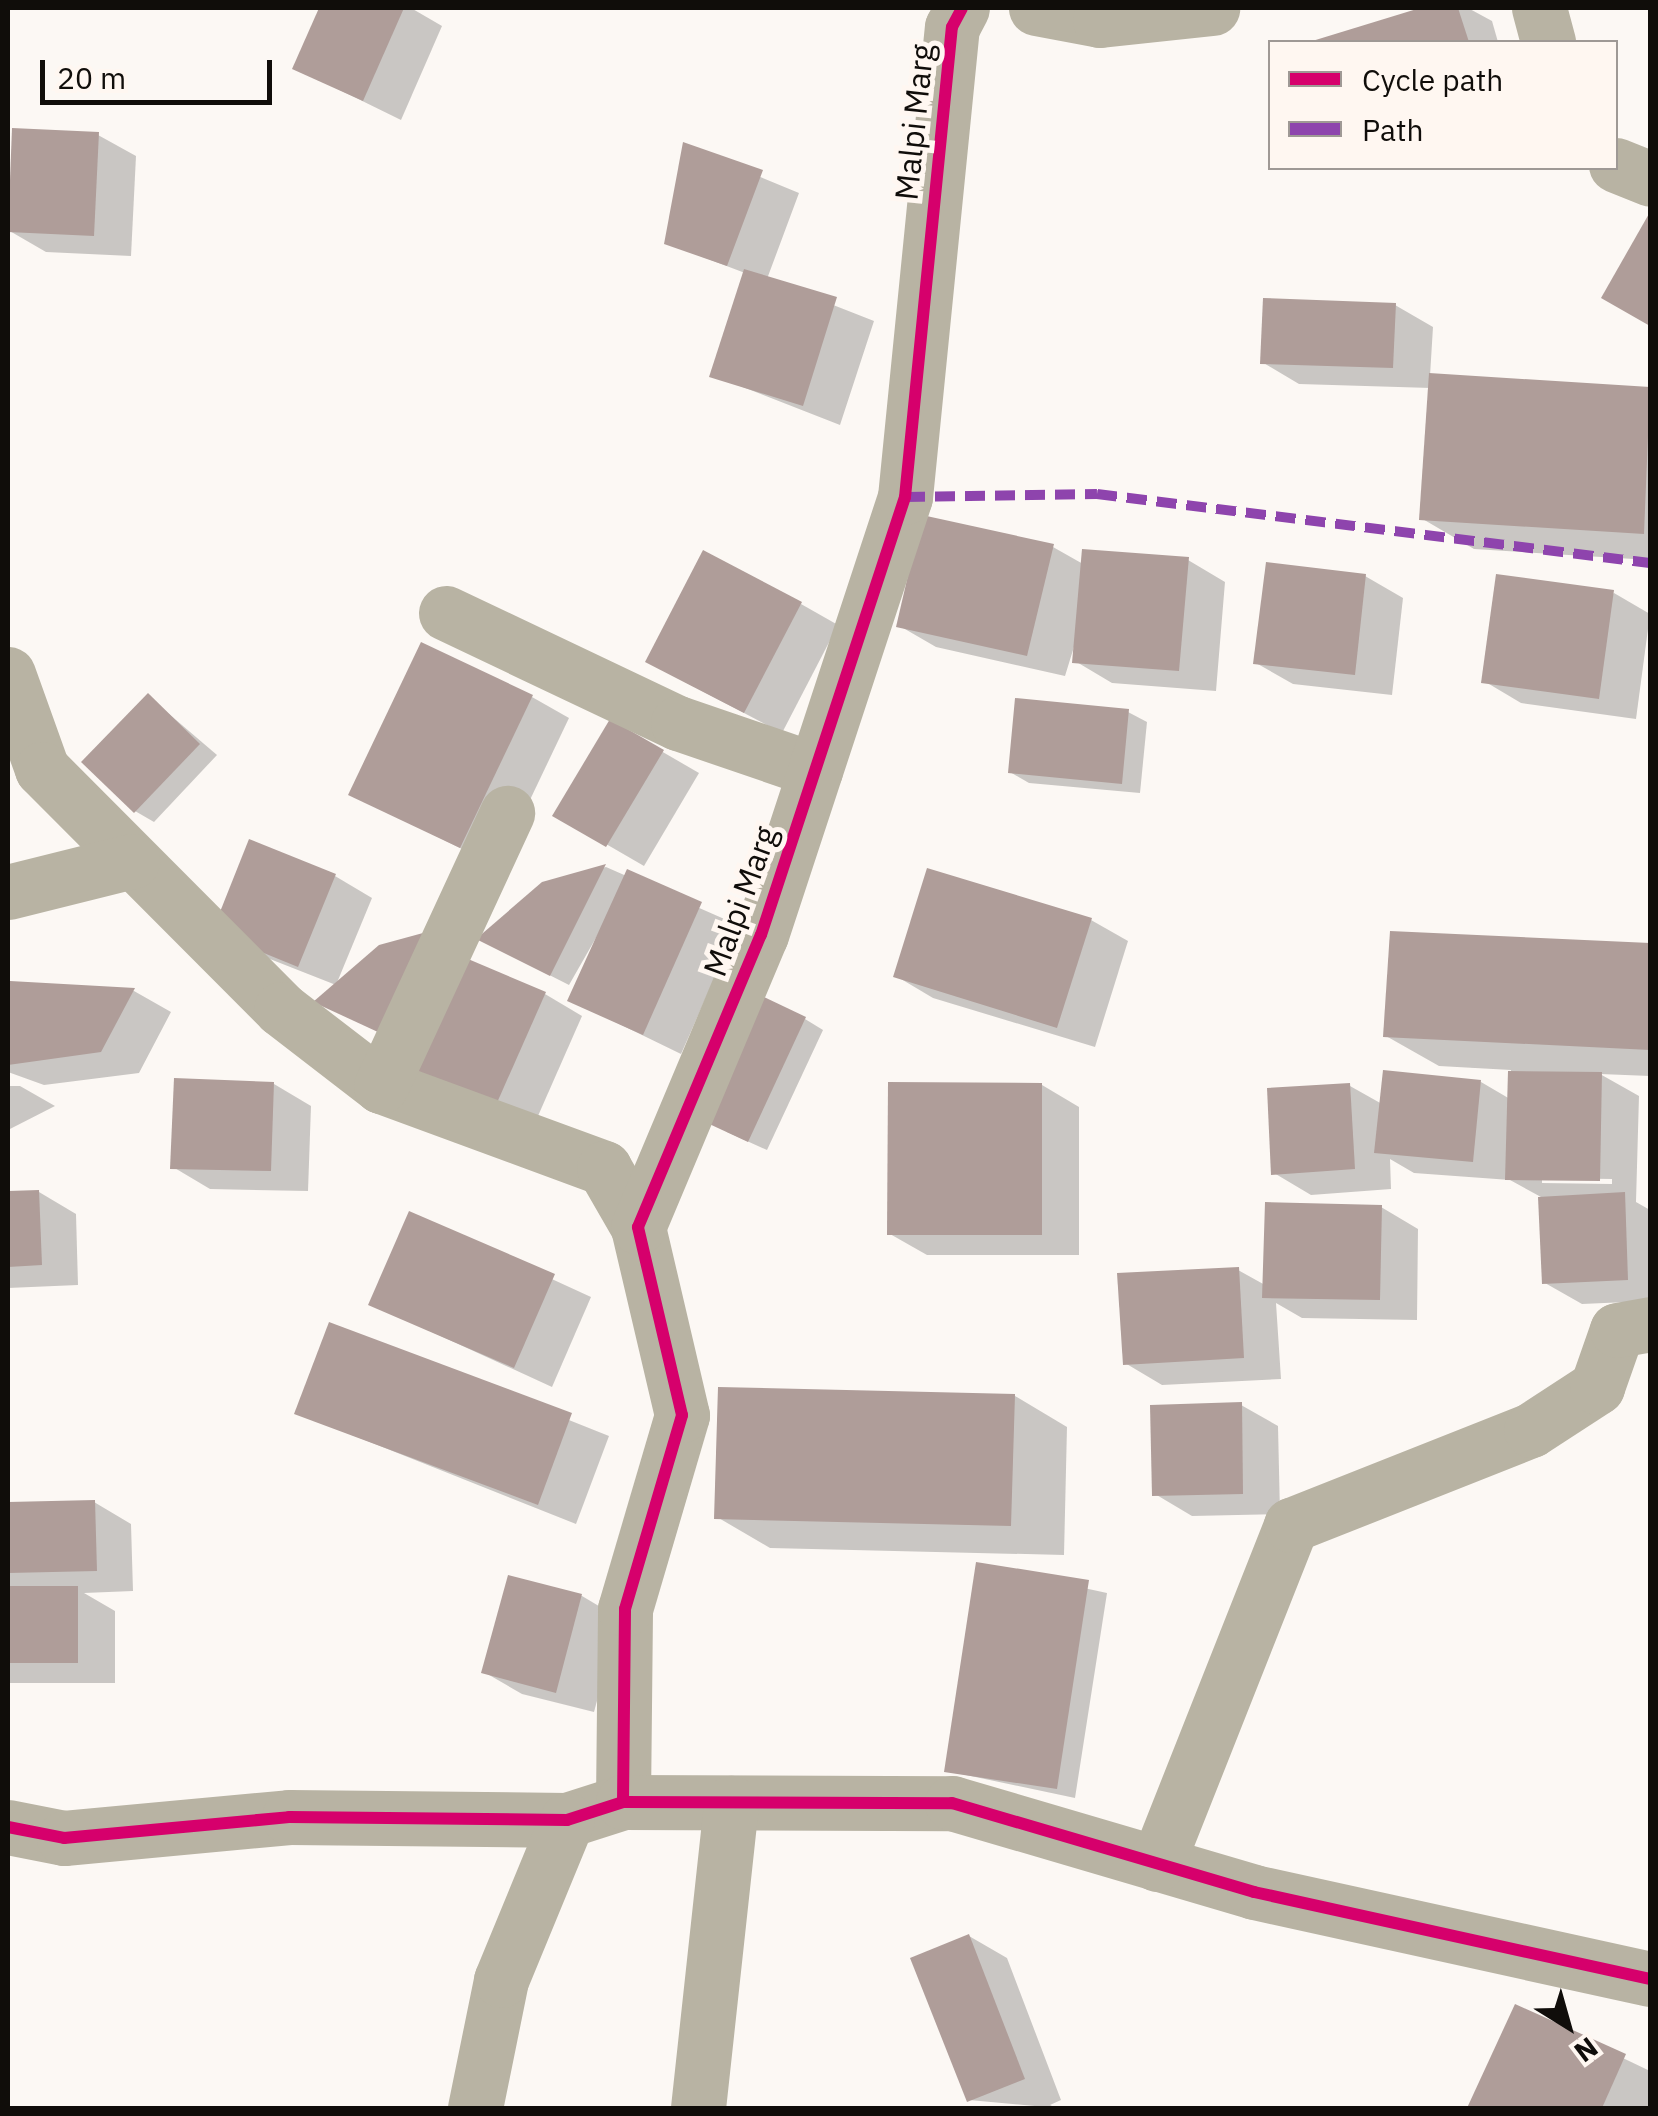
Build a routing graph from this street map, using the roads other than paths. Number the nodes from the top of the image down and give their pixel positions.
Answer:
1 (962, 8) edge
2 (1036, 8) edge
3 (1212, 8) edge
4 (1540, 8) edge
5 (1548, 40) edge
6 (1618, 166) edge
7 (1650, 179) edge
8 (446, 614) dead end
9 (8, 674) edge
10 (815, 770) junction
11 (507, 813) dead end
12 (132, 861) junction
13 (8, 892) edge
14 (380, 1086) junction
15 (638, 1227) junction
16 (1650, 1324) edge
17 (623, 1802) junction
18 (732, 1803) junction
19 (568, 1820) junction
20 (8, 1827) edge
21 (1157, 1864) junction
22 (1650, 1979) edge
23 (475, 2108) edge
24 (698, 2108) edge

1 - 10 street, Malpi Marg
2 - 3 street
4 - 5 street
6 - 7 street
8 - 10 street
9 - 12 street
10 - 15 street, Malpi Marg
11 - 14 street
12 - 13 street
12 - 14 street
14 - 15 street
15 - 17 street
16 - 21 street
17 - 18 street
17 - 19 street
18 - 21 street
18 - 24 street
19 - 20 street
19 - 23 street
21 - 22 street

